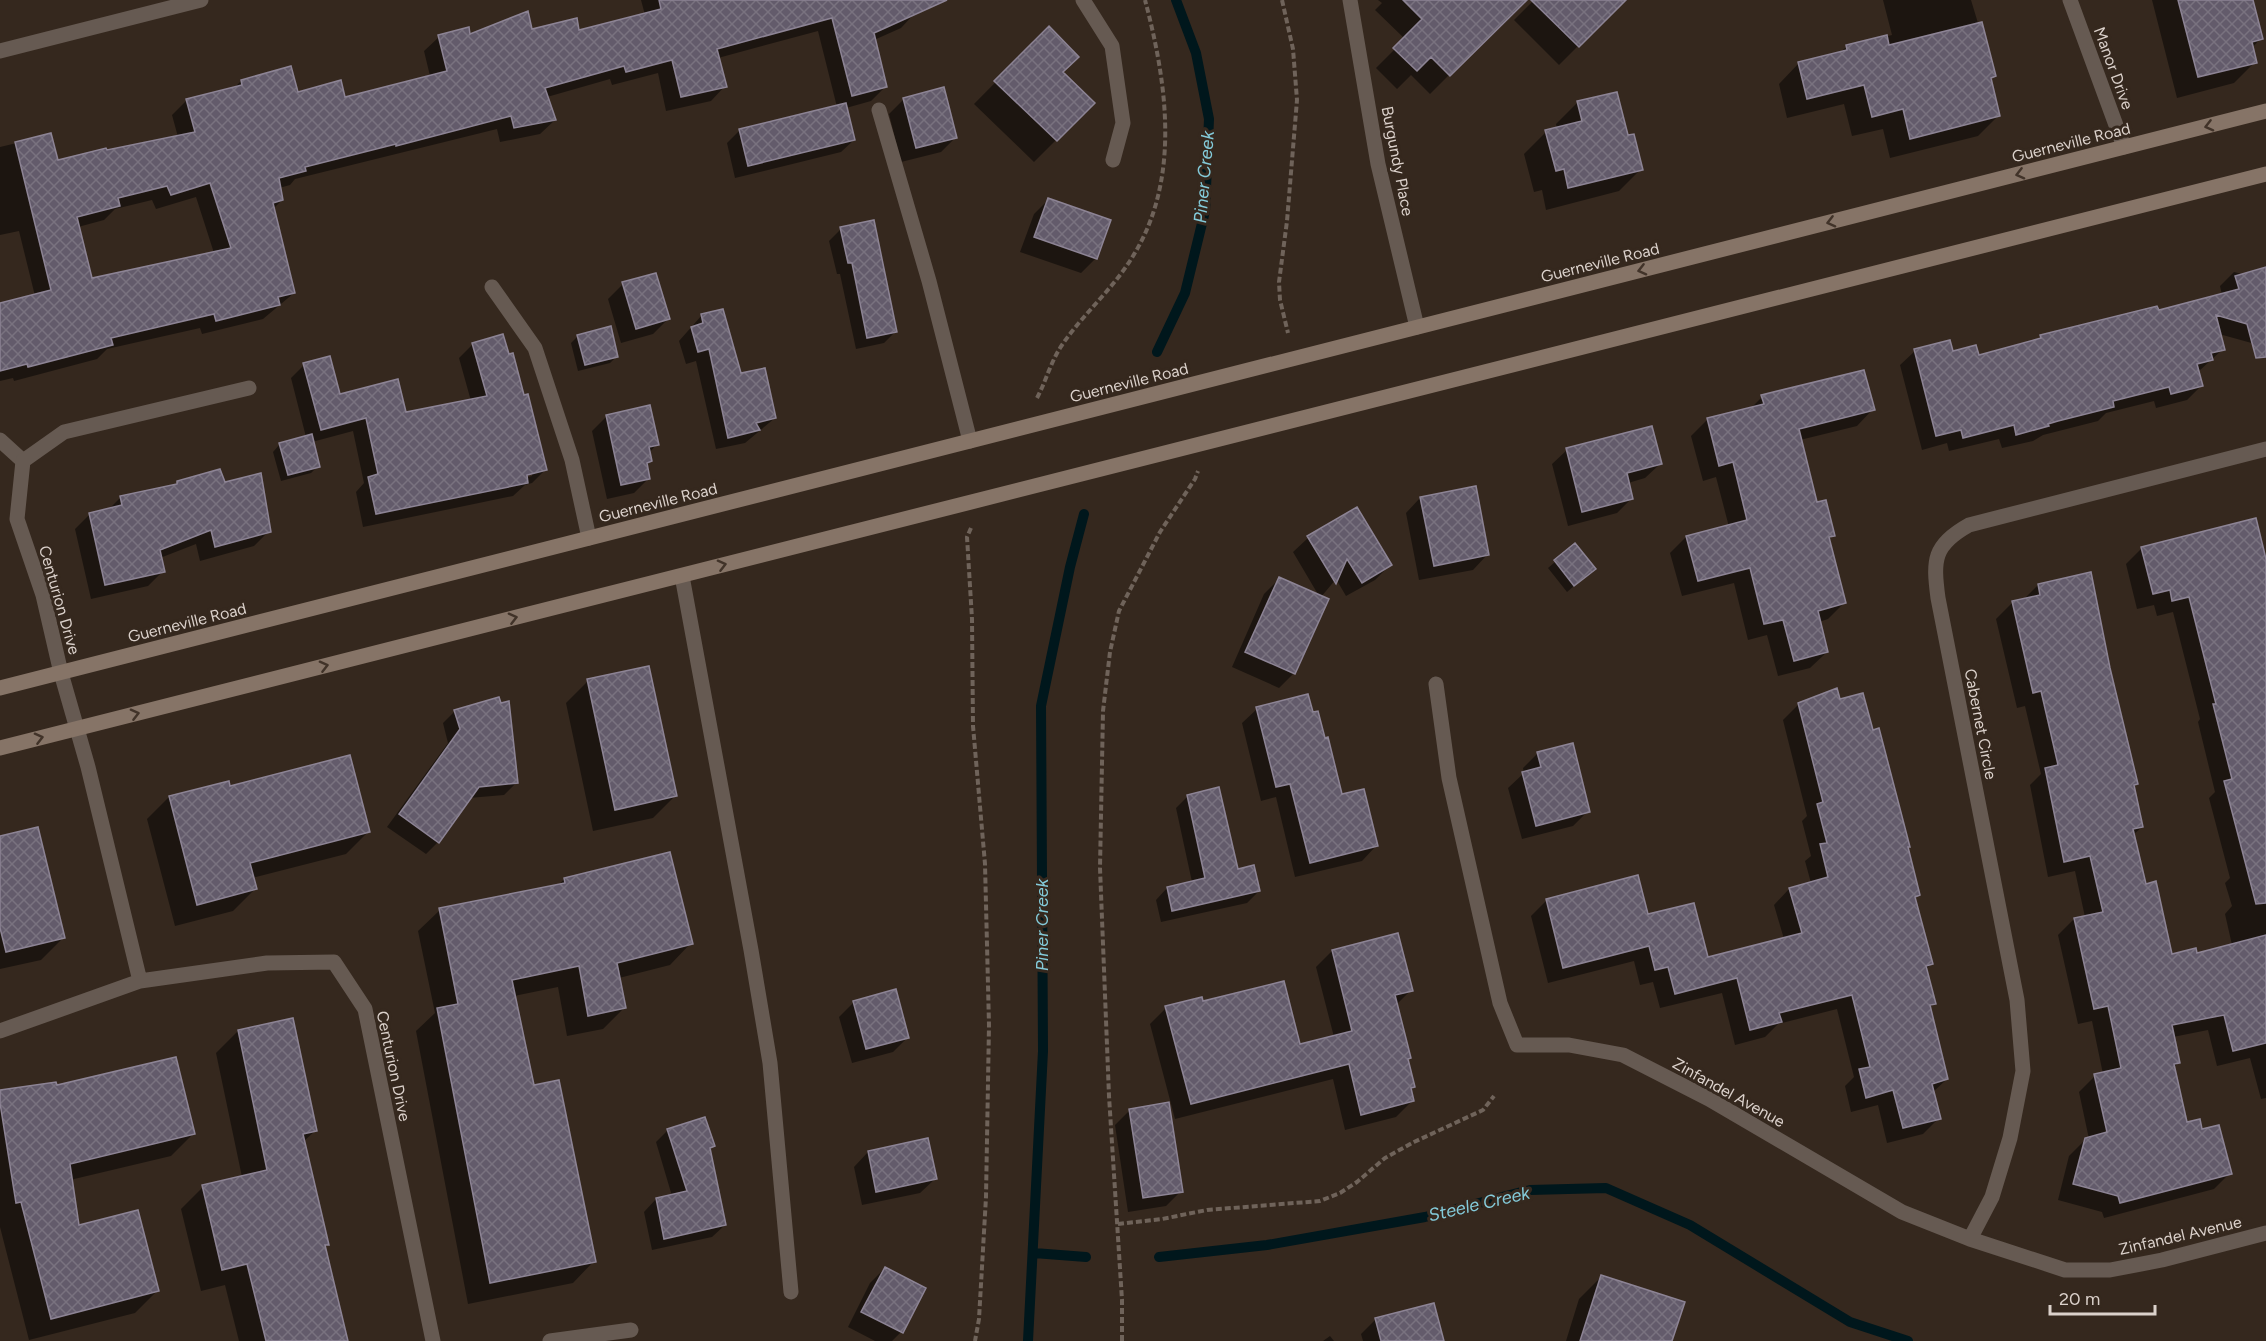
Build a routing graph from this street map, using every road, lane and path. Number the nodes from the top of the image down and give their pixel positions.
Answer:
1 (201, 0) edge
2 (1083, 0) edge
3 (1145, 0) edge
4 (1282, 0) edge
5 (1350, 0) edge
6 (2070, 0) edge
7 (0, 51) edge
8 (879, 110) dead end
9 (2266, 111) edge
10 (2124, 147) junction
11 (1113, 160) dead end
12 (2266, 174) edge
13 (492, 287) dead end
14 (1417, 327) junction
15 (1268, 365) junction
16 (1045, 383) dead end
17 (249, 388) dead end
18 (0, 441) edge
19 (970, 441) junction
20 (1208, 441) junction
21 (2266, 449) edge
22 (22, 461) junction
23 (967, 537) dead end
24 (589, 538) junction
25 (682, 576) junction
26 (61, 673) junction
27 (1436, 684) dead end
28 (0, 688) edge
29 (78, 729) junction
30 (0, 748) edge
31 (140, 981) junction
32 (0, 1031) edge
33 (1494, 1096) dead end
34 (1118, 1224) junction
35 (2266, 1233) edge
36 (1970, 1239) junction
37 (791, 1292) dead end
38 (631, 1330) dead end
39 (433, 1341) edge
40 (550, 1341) edge
41 (975, 1341) edge
42 (1122, 1341) edge

1 - 7 street
2 - 11 street
3 - 16 path
4 - 15 path
5 - 14 street, Burgundy Place
6 - 10 street, Manor Drive
8 - 19 street
9 -> 10 main road, Guerneville Road
10 -> 14 main road, Guerneville Road
12 - 20 main road
13 - 24 street
14 - 15 main road, Guerneville Road
15 - 19 main road, Guerneville Road
17 - 22 street
18 - 22 street
19 - 24 main road, Guerneville Road
25 -> 20 main road
20 - 34 path
21 - 36 street, Cabernet Circle
22 - 26 street, Centurion Drive
23 - 41 path
24 - 26 main road, Guerneville Road
29 -> 25 main road
25 - 37 street
26 - 28 main road, Guerneville Road
26 - 29 street, Centurion Drive
27 - 36 street, Zinfandel Avenue
30 -> 29 main road
29 - 31 street, Centurion Drive
31 - 32 street, Centurion Drive
31 - 39 street, Centurion Drive
33 - 34 path
34 - 42 path
35 - 36 street, Zinfandel Avenue
38 - 40 street

